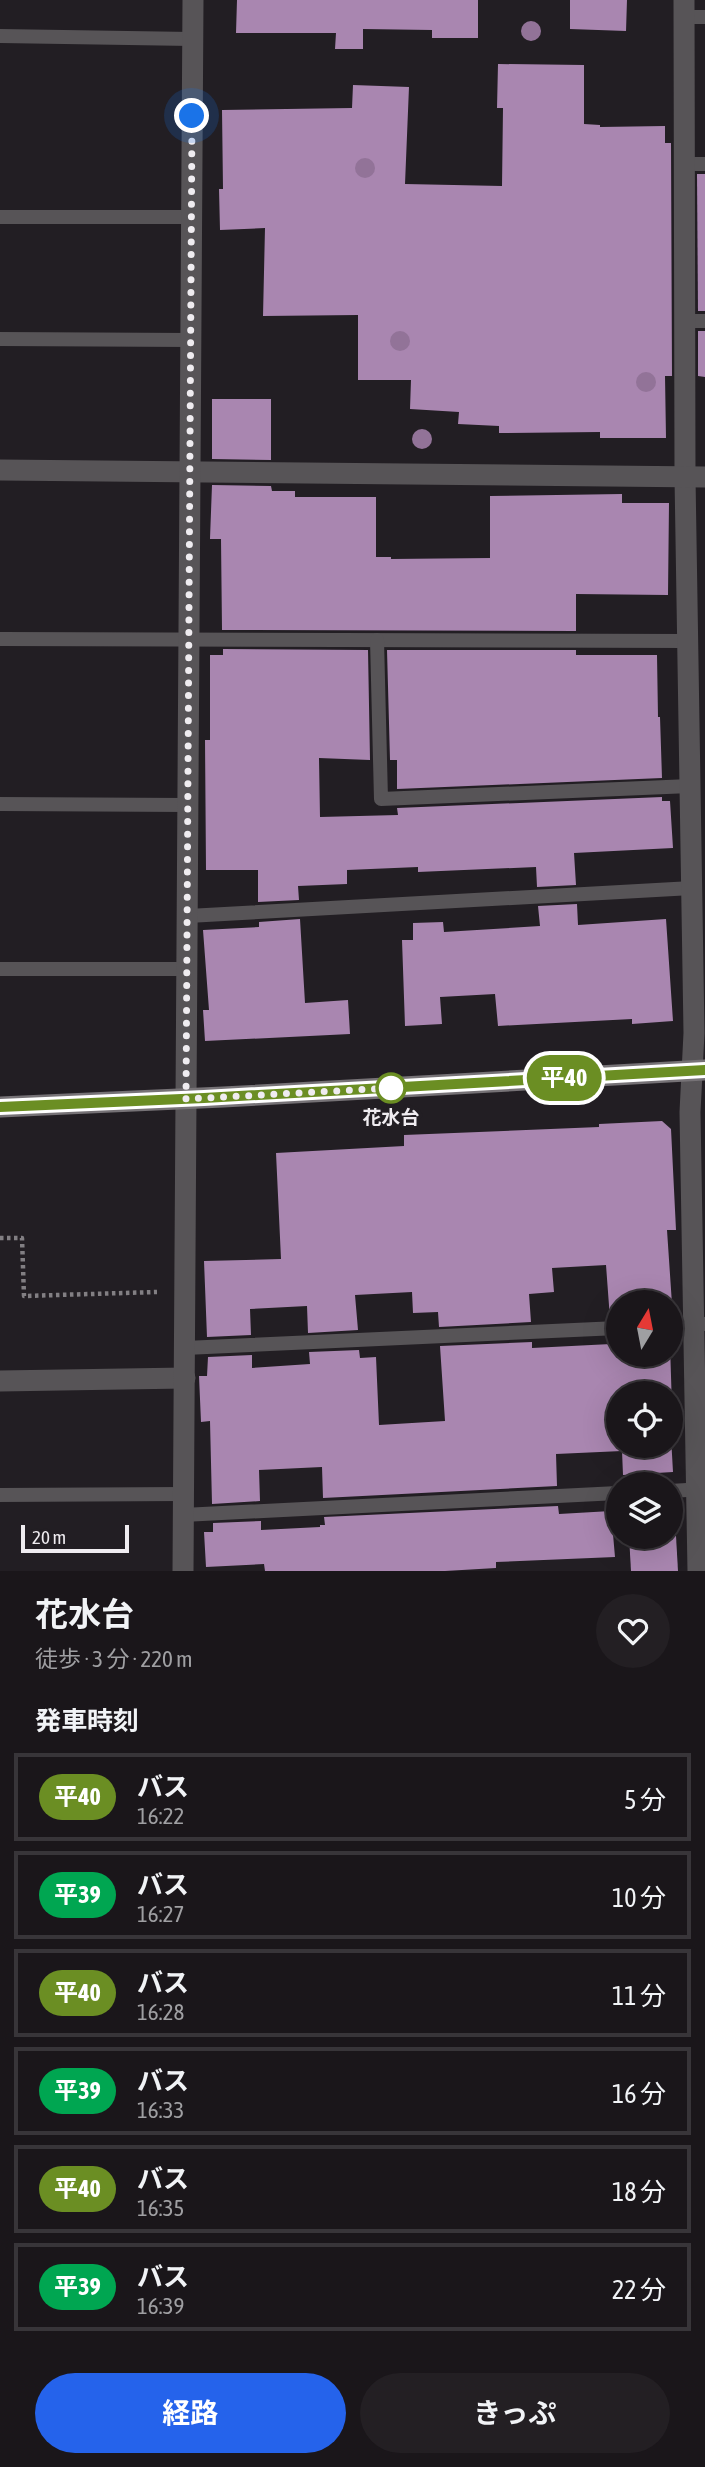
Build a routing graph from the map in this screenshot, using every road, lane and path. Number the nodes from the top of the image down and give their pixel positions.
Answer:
1 (193, 0) edge
2 (691, 12) edge
3 (0, 36) edge
4 (192, 39) junction
5 (684, 164) junction
6 (705, 164) edge
7 (0, 217) edge
8 (191, 217) junction
9 (695, 321) edge
10 (0, 339) edge
11 (191, 340) junction
12 (0, 470) edge
13 (189, 472) junction
14 (695, 477) edge
15 (0, 639) edge
16 (189, 639) junction
17 (377, 640) junction
18 (688, 641) junction
19 (690, 786) junction
20 (0, 804) edge
21 (187, 805) junction
22 (692, 888) junction
23 (188, 916) junction
24 (0, 969) edge
25 (187, 969) junction
26 (698, 1070) edge
27 (186, 1099) junction
28 (0, 1107) edge
29 (0, 1238) edge
30 (168, 1292) dead end
31 (699, 1325) edge
32 (606, 1329) edge
33 (185, 1348) junction
34 (185, 1378) junction
35 (0, 1381) edge
36 (700, 1489) edge
37 (606, 1493) edge
38 (0, 1495) edge
39 (183, 1505) junction
40 (183, 1571) edge
41 (698, 1571) edge

1 - 4 street
2 - 5 street
3 - 4 lane
4 - 8 street
5 - 6 lane
5 - 9 street
7 - 8 lane
8 - 11 street
9 - 14 street
10 - 11 lane
11 - 13 street
12 - 13 street
13 - 14 street
13 - 16 street
14 - 18 street
15 - 16 lane
16 - 17 lane
16 - 21 street
17 - 18 lane
17 - 19 lane
18 - 19 street
19 - 22 street
20 - 21 lane
21 - 23 street
22 - 23 lane
22 - 26 street
23 - 25 street
24 - 25 lane
25 - 27 street
26 - 27 street
26 - 31 street
27 - 28 street
27 - 33 street
29 - 30 path
31 - 36 street
32 - 33 lane
33 - 34 street
34 - 35 street
34 - 39 street
36 - 41 street
37 - 39 lane
38 - 39 lane
39 - 40 street

